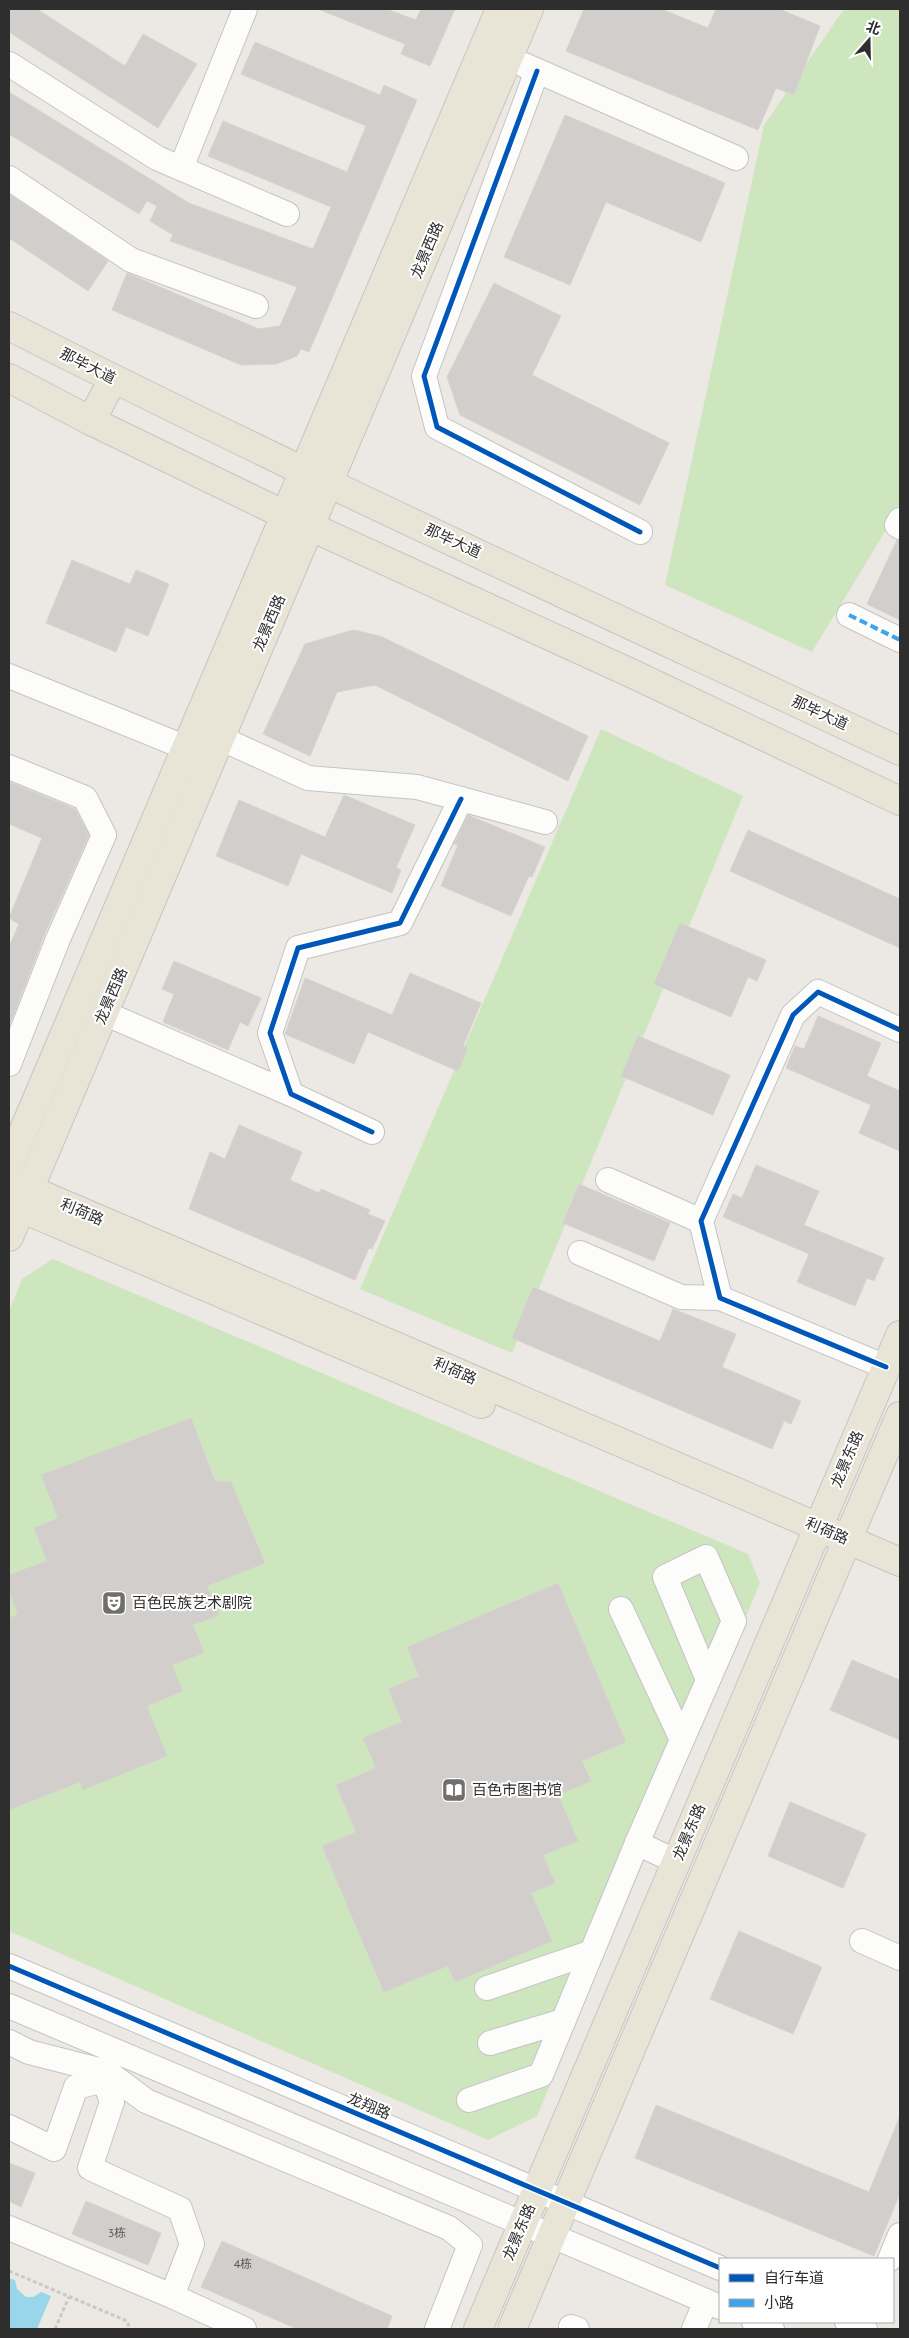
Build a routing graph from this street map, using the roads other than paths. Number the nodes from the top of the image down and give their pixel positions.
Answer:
1 (246, 9) edge
2 (500, 9) edge
3 (529, 9) edge
4 (508, 59) junction
5 (9, 64) edge
6 (537, 71) junction
7 (736, 158) dead end
8 (181, 168) junction
9 (9, 178) edge
10 (287, 214) dead end
11 (256, 306) dead end
12 (9, 326) edge
13 (9, 378) edge
14 (113, 379) junction
15 (91, 421) junction
16 (304, 471) junction
17 (328, 482) junction
18 (285, 515) junction
19 (900, 520) edge
20 (310, 526) junction
21 (900, 527) edge
22 (640, 532) dead end
23 (849, 615) dead end
24 (900, 640) edge
25 (9, 676) edge
26 (216, 748) junction
27 (186, 749) junction
28 (900, 751) edge
29 (9, 767) edge
30 (461, 799) junction
31 (900, 801) edge
32 (545, 822) dead end
33 (104, 1013) junction
34 (900, 1030) edge
35 (9, 1064) edge
36 (291, 1094) junction
37 (372, 1132) dead end
38 (9, 1165) edge
39 (608, 1180) dead end
40 (17, 1195) edge
41 (701, 1221) junction
42 (9, 1237) edge
43 (580, 1253) dead end
44 (720, 1298) junction
45 (900, 1335) edge
46 (886, 1367) junction
47 (900, 1416) edge
48 (815, 1535) junction
49 (844, 1548) junction
50 (900, 1562) edge
51 (900, 1581) edge
52 (620, 1609) dead end
53 (708, 1680) dead end
54 (682, 1740) junction
55 (637, 1843) junction
56 (676, 1862) junction
57 (862, 1942) dead end
58 (592, 1952) junction
59 (900, 1958) edge
60 (9, 1966) edge
61 (487, 1988) dead end
62 (9, 2006) edge
63 (563, 2021) junction
64 (9, 2042) edge
65 (490, 2043) dead end
66 (108, 2067) junction
67 (469, 2100) dead end
68 (9, 2127) edge
69 (537, 2190) junction
70 (566, 2203) junction
71 (523, 2224) junction
72 (9, 2228) edge
73 (900, 2235) edge
74 (552, 2236) junction
75 (890, 2258) edge
76 (719, 2268) edge
77 (172, 2296) junction
78 (713, 2304) edge
79 (757, 2323) edge
80 (244, 2329) edge
81 (437, 2329) edge
82 (478, 2329) edge
83 (512, 2329) edge
84 (570, 2329) edge
85 (577, 2329) edge
86 (694, 2329) edge
87 (772, 2329) edge

1 - 8 street
2 - 16 main road, 龙景西路
3 - 4 main road, 龙景西路
4 - 6 street
4 - 17 main road, 龙景西路
5 - 8 street
6 - 7 street
6 - 22 street
8 - 10 street
9 - 11 street
12 - 14 main road, 那毕大道
13 - 15 main road
14 - 15 main road
14 - 16 main road, 那毕大道
15 - 18 main road
16 - 17 main road, 那毕大道
16 - 18 main road, 龙景西路
17 - 20 main road, 龙景西路
17 - 28 main road, 那毕大道
18 - 20 main road
18 - 27 main road, 龙景西路
19 - 21 street
20 - 26 main road, 龙景西路
20 - 31 main road
23 - 24 street
25 - 27 street
26 - 27 street
26 - 30 street
26 - 33 main road, 龙景西路
27 - 38 main road, 龙景西路
29 - 35 street
30 - 32 street
30 - 36 street
33 - 36 street
33 - 40 main road, 龙景西路
34 - 41 street
36 - 37 street
39 - 41 street
40 - 42 main road, 龙景西路
40 - 48 main road, 利荷路
41 - 44 street
43 - 44 street
44 - 46 street
45 - 46 main road, 龙景东路
46 - 48 main road, 龙景东路
47 - 49 main road
48 - 49 main road, 利荷路
48 - 56 main road, 龙景东路
49 - 50 main road, 利荷路
49 - 51 main road, 利荷路
49 - 70 main road
52 - 54 street
53 - 54 street
54 - 55 street
55 - 56 street
55 - 58 street
56 - 69 main road, 龙景东路
57 - 59 street
58 - 61 street
58 - 63 street
60 - 69 street, 龙翔路
62 - 66 street
63 - 65 street
63 - 67 street
64 - 66 street
66 - 68 street
66 - 71 street
66 - 77 street
66 - 81 street
69 - 70 street, 龙翔路
69 - 71 main road, 龙景东路
70 - 74 main road
70 - 76 street, 龙翔路
71 - 74 street
71 - 82 main road, 龙景东路
72 - 77 street
73 - 75 street
74 - 78 street
74 - 83 main road
77 - 80 street
78 - 86 street
79 - 87 street
84 - 85 street

